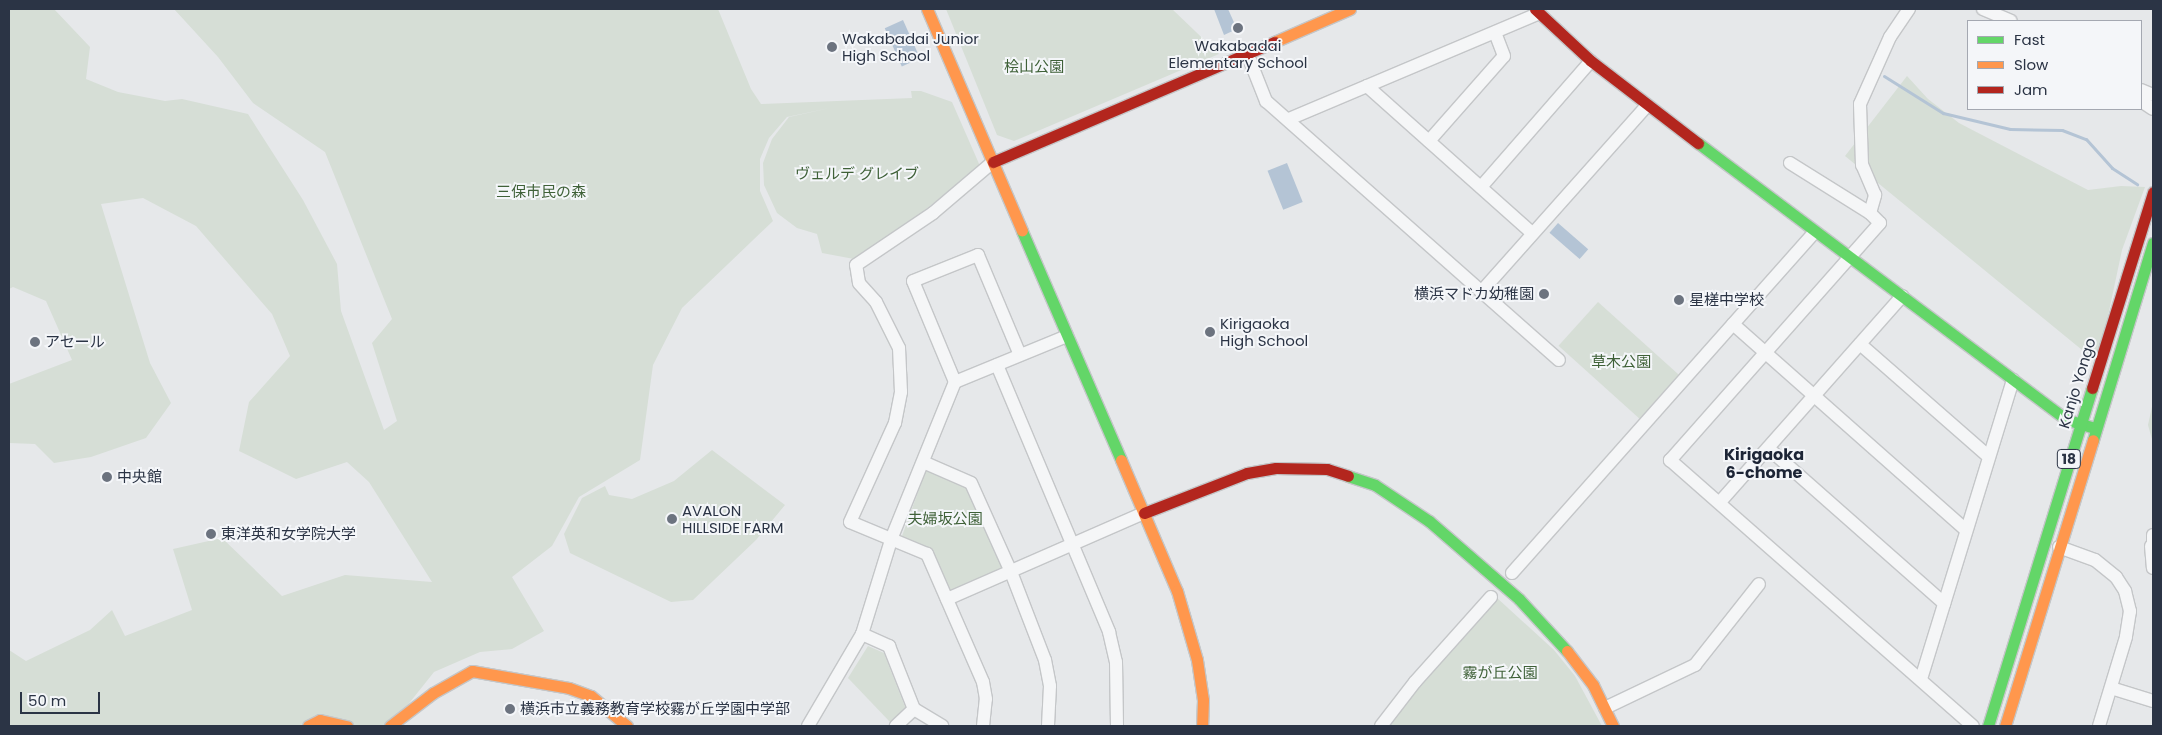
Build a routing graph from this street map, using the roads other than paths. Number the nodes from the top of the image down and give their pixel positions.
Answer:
1 (927, 9) edge
2 (1350, 9) edge
3 (1909, 9) edge
4 (1987, 10) edge
5 (1536, 11) edge
6 (2009, 20) edge
7 (1495, 33) junction
8 (1247, 53) junction
9 (1591, 62) junction
10 (1367, 86) junction
11 (2142, 103) edge
12 (1647, 106) junction
13 (2153, 109) edge
14 (1289, 119) junction
15 (1429, 141) junction
16 (993, 162) junction
17 (1790, 163) dead end
18 (1481, 188) junction
19 (2153, 192) edge
20 (1870, 213) junction
21 (1814, 232) junction
22 (1532, 233) junction
23 (2153, 244) edge
24 (1849, 257) junction
25 (1481, 292) junction
26 (1902, 296) junction
27 (1733, 324) junction
28 (1067, 336) junction
29 (1860, 344) junction
30 (1764, 352) junction
31 (1020, 355) junction
32 (1559, 360) dead end
33 (997, 365) junction
34 (2013, 380) junction
35 (955, 382) junction
36 (1814, 396) junction
37 (2080, 424) junction
38 (2095, 428) junction
39 (1768, 448) junction
40 (1989, 457) junction
41 (923, 462) junction
42 (1720, 502) junction
43 (1144, 513) junction
44 (1966, 530) junction
45 (892, 537) junction
46 (2153, 543) edge
47 (1074, 546) junction
48 (2059, 547) junction
49 (2153, 568) edge
50 (1011, 572) junction
51 (1512, 573) dead end
52 (1759, 584) dead end
53 (1491, 597) dead end
54 (947, 599) junction
55 (1944, 603) junction
56 (862, 634) junction
57 (1921, 679) junction
58 (2111, 688) junction
59 (2153, 701) edge
60 (1605, 708) junction
61 (914, 709) junction
62 (308, 726) edge
63 (347, 726) edge
64 (390, 726) edge
65 (627, 726) edge
66 (808, 726) edge
67 (896, 726) edge
68 (942, 726) edge
69 (983, 726) edge
70 (1048, 726) edge
71 (1117, 726) edge
72 (1202, 726) edge
73 (1381, 726) edge
74 (1613, 726) edge
75 (1973, 726) edge
76 (1988, 726) edge
77 (2005, 726) edge
78 (2100, 726) edge

1 - 16 street
2 - 8 street
3 - 20 street
4 - 6 street
5 - 7 street
5 - 9 street
7 - 10 street
7 - 15 street
8 - 14 street
8 - 16 street
9 - 12 street
9 - 18 street
10 - 14 street
10 - 15 street
11 - 13 street
12 - 21 street
12 - 22 street
14 - 25 street
15 - 18 street
16 - 28 street
16 - 45 street
17 - 20 street
18 - 22 street
19 - 37 street, Kanjo Yongo / 18
20 - 24 street
21 - 24 street
21 - 27 street
22 - 25 street
23 - 38 street, Kanjo Yongo / 18
24 - 26 street
24 - 30 street
25 - 32 street
26 - 29 street
26 - 34 street
27 - 30 street
27 - 51 street
28 - 31 street
28 - 43 street
29 - 36 street
29 - 40 street
30 - 36 street
30 - 42 street
31 - 33 street
31 - 35 street
33 - 35 street
33 - 47 street
34 - 37 street
34 - 40 street
35 - 41 street
36 - 39 street
36 - 44 street
37 - 38 street
37 - 76 street, Kanjo Yongo / 18
38 - 48 street, Kanjo Yongo / 18
39 - 42 street
39 - 55 street
40 - 44 street
41 - 45 street
41 - 50 street
42 - 57 street
43 - 47 street
43 - 60 street
43 - 72 street
44 - 55 street
45 - 54 street
45 - 56 street
46 - 49 street
47 - 50 street
47 - 71 street
48 - 58 street
48 - 77 street, Kanjo Yongo / 18
50 - 54 street
50 - 70 street
52 - 60 street
53 - 73 street
54 - 69 street
55 - 57 street
56 - 61 street
56 - 66 street
57 - 75 street
58 - 59 street
58 - 78 street
60 - 74 street
61 - 67 street
61 - 68 street
62 - 63 street
64 - 65 street

